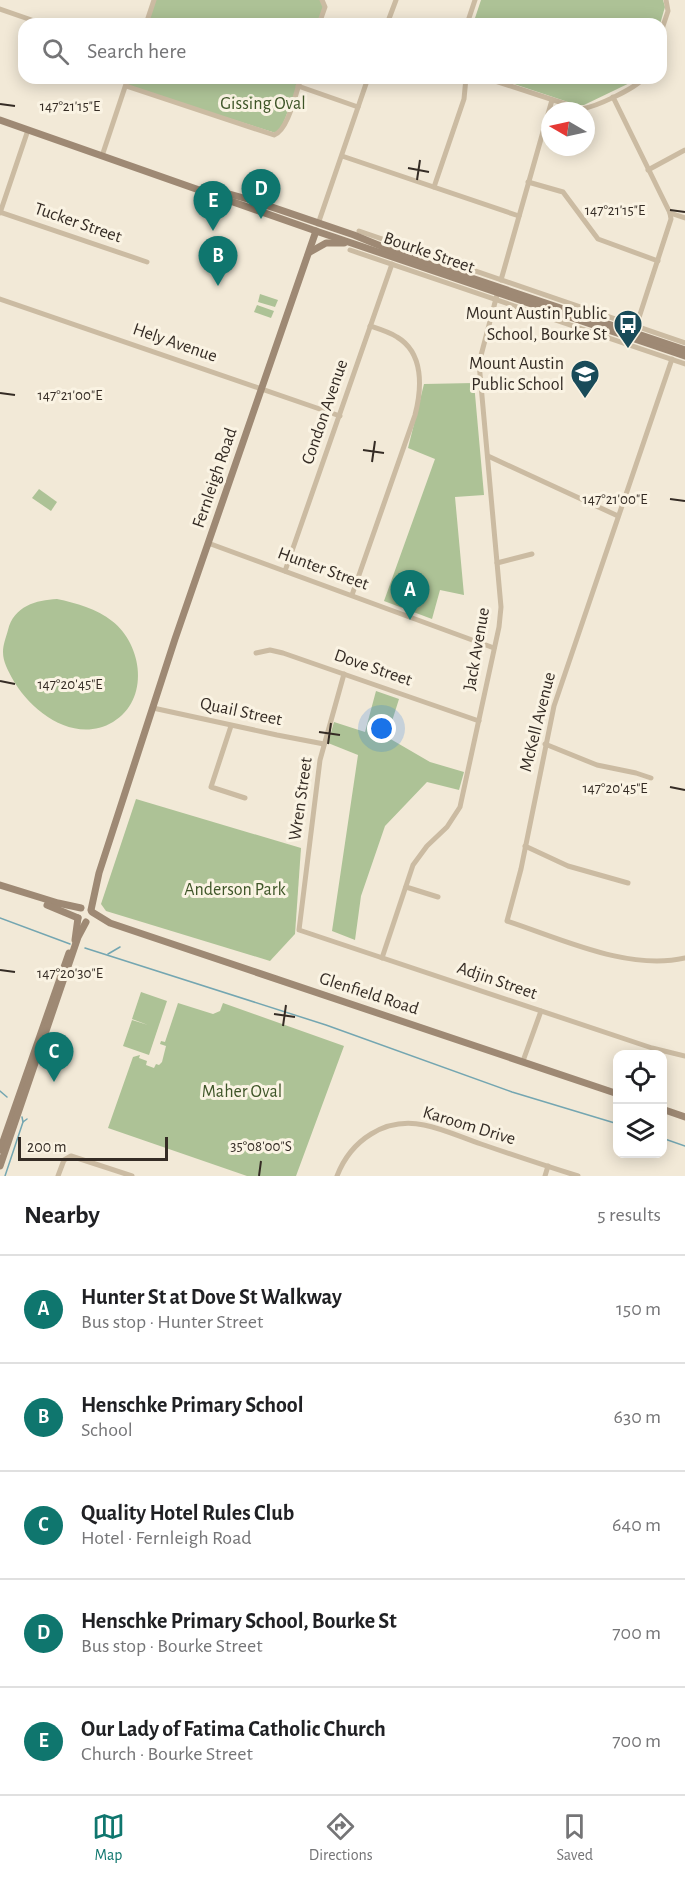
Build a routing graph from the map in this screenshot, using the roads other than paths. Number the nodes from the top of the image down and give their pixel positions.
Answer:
1 (154, 0) edge
2 (322, 0) edge
3 (396, 0) edge
4 (475, 0) edge
5 (666, 0) edge
6 (0, 9) edge
7 (26, 18) edge
8 (148, 18) edge
9 (322, 18) edge
10 (389, 18) edge
11 (469, 18) edge
12 (666, 18) edge
13 (366, 84) edge
14 (465, 84) edge
15 (504, 84) edge
16 (639, 84) edge
17 (126, 86) joint
18 (298, 86) joint
19 (613, 97) junction
20 (552, 100) junction
21 (358, 107) junction
22 (0, 120) edge
23 (28, 130) junction
24 (685, 150) edge
25 (102, 156) junction
26 (342, 156) junction
27 (648, 170) junction
28 (528, 182) junction
29 (434, 187) junction
30 (0, 212) edge
31 (670, 213) junction
32 (519, 216) junction
33 (685, 218) edge
34 (317, 227) junction
35 (359, 231) dead end
36 (350, 250) dead end
37 (373, 250) junction
38 (401, 250) junction
39 (307, 256) junction
40 (658, 261) junction
41 (147, 262) dead end
42 (392, 264) junction
43 (498, 290) junction
44 (0, 299) edge
45 (370, 326) junction
46 (634, 332) junction
47 (685, 343) edge
48 (685, 350) edge
49 (685, 356) edge
50 (672, 359) junction
51 (685, 364) edge
52 (261, 388) junction
53 (339, 416) junction
54 (488, 456) junction
55 (618, 516) junction
56 (208, 543) junction
57 (532, 554) dead end
58 (497, 563) junction
59 (285, 571) junction
60 (352, 595) junction
61 (494, 648) junction
62 (256, 653) dead end
63 (344, 674) junction
64 (153, 708) junction
65 (479, 721) junction
66 (231, 726) junction
67 (324, 744) junction
68 (546, 744) junction
69 (651, 778) dead end
70 (245, 798) dead end
71 (525, 846) junction
72 (628, 883) dead end
73 (0, 887) edge
74 (406, 887) junction
75 (438, 897) dead end
76 (87, 909) junction
77 (78, 918) junction
78 (88, 922) junction
79 (110, 923) junction
80 (299, 930) joint
81 (382, 958) junction
82 (685, 958) edge
83 (541, 1011) junction
84 (685, 1056) edge
85 (524, 1061) junction
86 (613, 1092) edge
87 (667, 1110) edge
88 (685, 1117) edge
89 (0, 1150) edge
90 (0, 1166) edge
91 (548, 1166) junction
92 (58, 1176) edge
93 (132, 1176) edge
94 (337, 1176) edge
95 (545, 1176) edge
96 (578, 1176) edge

1 - 8 street
2 - 9 street
3 - 10 street
4 - 11 street
5 - 12 street
6 - 7 street
13 - 21 street, Fernleigh Road
14 - 29 street
15 - 20 street
16 - 19 street
17 - 18 street
17 - 25 street
18 - 21 street
19 - 20 street
19 - 27 street
20 - 28 street, Jack Avenue
21 - 26 street, Fernleigh Road
22 - 23 main road, Bourke Street
23 - 25 main road, Bourke Street
23 - 30 street
24 - 27 street
25 - 34 main road, Bourke Street
26 - 29 street
26 - 34 street, Fernleigh Road
27 - 31 street
28 - 32 street, Jack Avenue
28 - 40 street
29 - 32 street
30 - 41 street, Tucker Street
31 - 33 street
31 - 40 street
32 - 43 street, Jack Avenue
34 - 37 main road, Bourke Street
34 - 38 main road, Bourke Street
34 - 39 main road, Fernleigh Road
35 - 38 street, Bourke Street
36 - 42 street, Bourke Street
37 - 39 main road
37 - 43 main road, Bourke Street
38 - 43 main road, Bourke Street
39 - 52 main road, Fernleigh Road
40 - 46 street
42 - 43 street, Bourke Street
42 - 45 street, Condon Avenue
43 - 46 main road, Bourke Street
43 - 46 street, Bourke Street
43 - 50 street, Bourke Street
43 - 54 street, Jack Avenue
44 - 52 street, Hely Avenue
45 - 53 street, Condon Avenue
45 - 60 street
46 - 47 street, Bourke Street
46 - 48 main road, Bourke Street
46 - 49 main road, Bourke Street
50 - 51 street, Bourke Street
50 - 55 street, McKell Avenue
52 - 53 street, Hely Avenue
52 - 56 main road, Fernleigh Road
53 - 59 street, Condon Avenue
54 - 55 street
54 - 58 street, Jack Avenue
55 - 68 street, McKell Avenue
56 - 59 street, Hunter Street
56 - 64 main road, Fernleigh Road
57 - 58 street
58 - 61 street, Jack Avenue
59 - 60 street, Hunter Street
60 - 61 street, Hunter Street
61 - 65 street, Jack Avenue
62 - 63 street, Dove Street
63 - 65 street, Dove Street
63 - 67 street, Wren Street
64 - 66 street, Quail Street
64 - 76 main road, Fernleigh Road
65 - 74 street, Jack Avenue
66 - 67 street, Quail Street
66 - 70 street
67 - 80 street, Wren Street
68 - 69 street
68 - 71 street, McKell Avenue
71 - 72 street
71 - 82 street, McKell Avenue
73 - 76 main road
73 - 77 main road
74 - 75 street
74 - 81 street, Jack Avenue
76 - 77 main road
76 - 78 main road
76 - 79 main road, Glenfield Road
77 - 78 main road
77 - 89 main road
78 - 79 main road, Glenfield Road
78 - 90 main road
79 - 85 main road, Glenfield Road
80 - 81 street, Adjin Street
81 - 83 street, Adjin Street
83 - 84 street, Adjin Street
83 - 85 street
85 - 86 main road, Glenfield Road
87 - 88 main road
91 - 94 street, Karoom Drive
91 - 95 street
91 - 96 street, Karoom Drive
92 - 93 street

